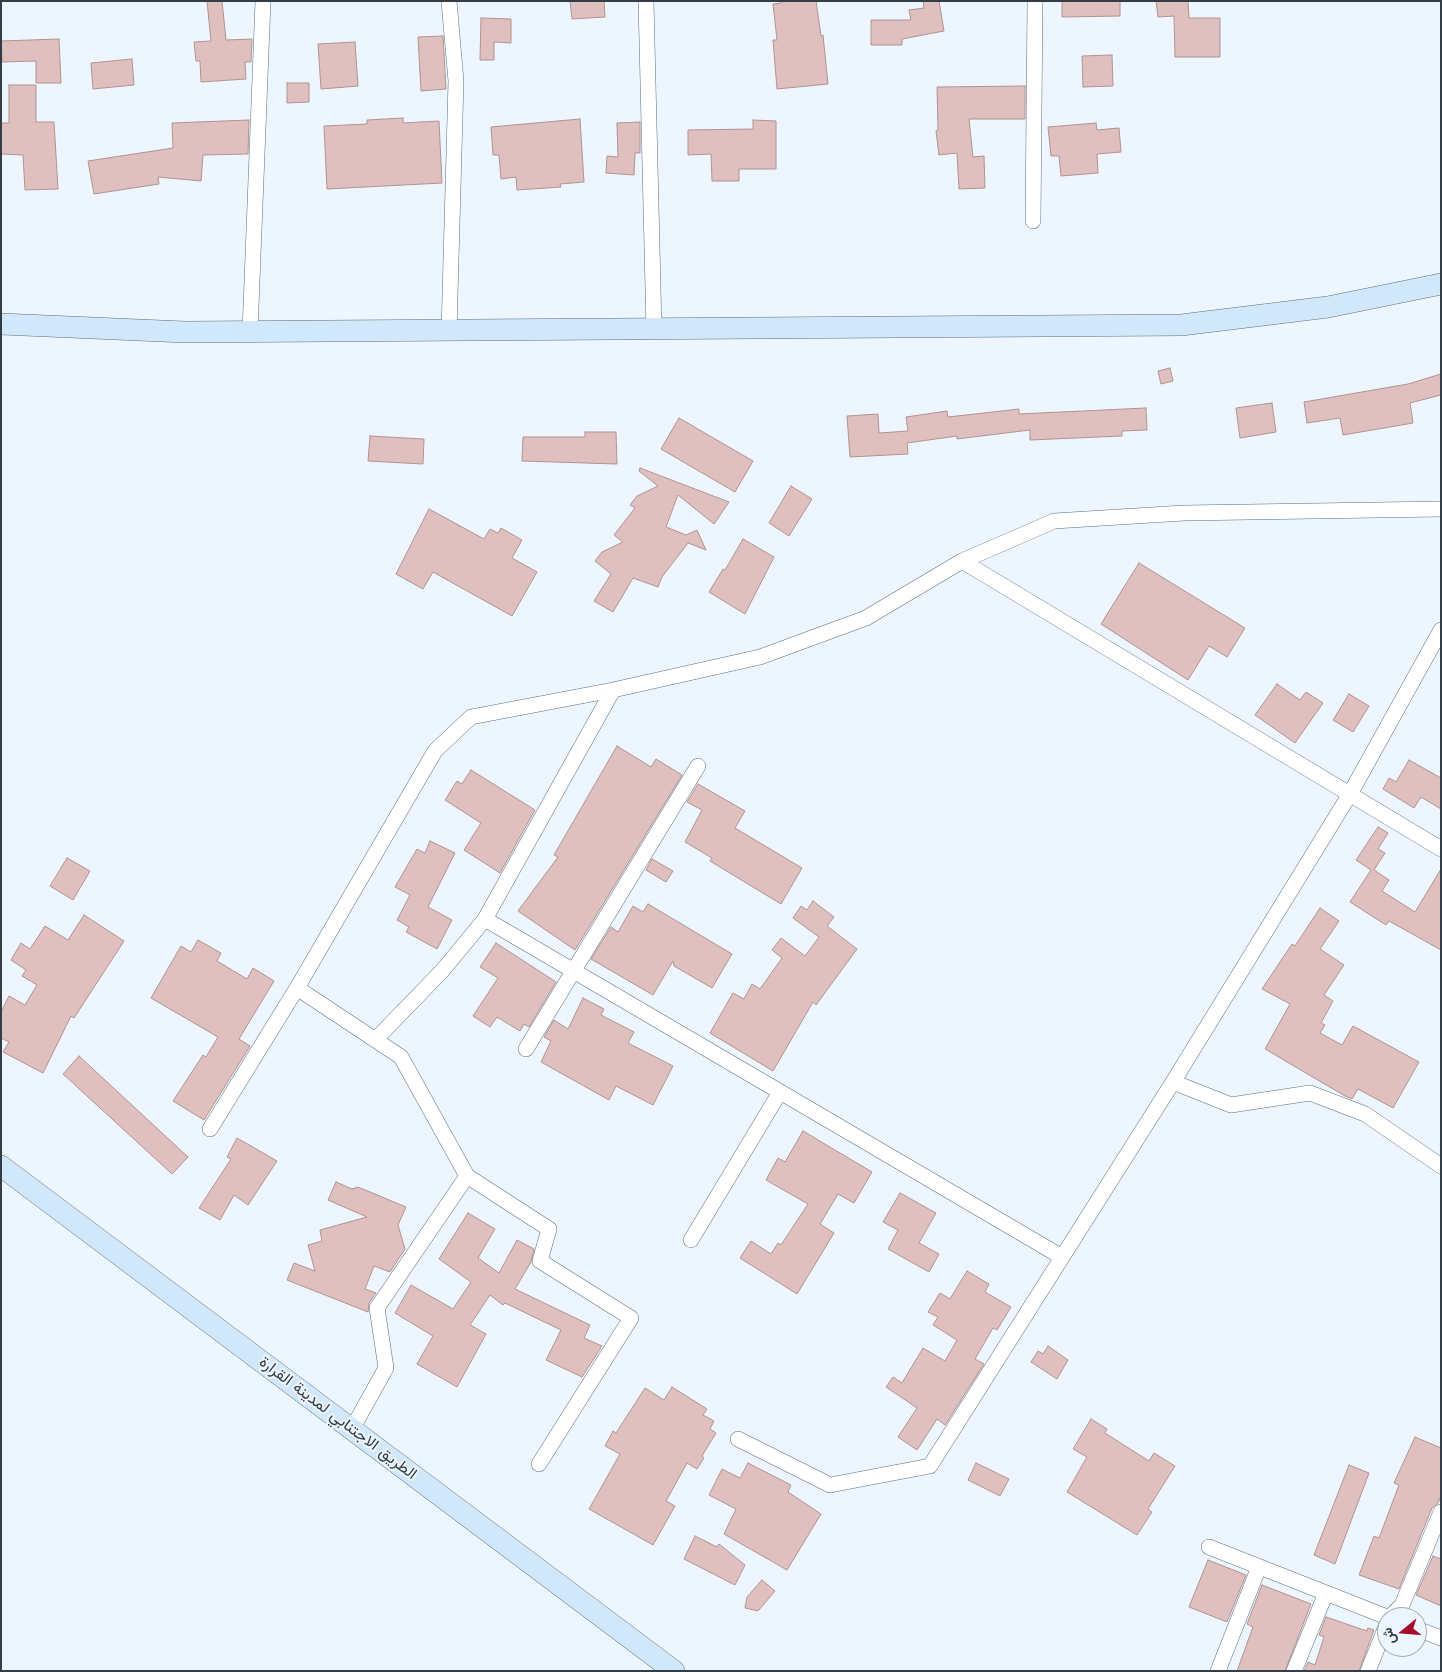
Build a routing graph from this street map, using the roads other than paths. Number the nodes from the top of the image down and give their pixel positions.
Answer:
1 (263, 1) edge
2 (449, 1) edge
3 (646, 1) edge
4 (1035, 1) edge
5 (1033, 221) dead end
6 (1441, 284) edge
7 (1, 324) edge
8 (654, 329) junction
9 (449, 330) junction
10 (250, 332) junction
11 (1441, 509) edge
12 (962, 561) junction
13 (1441, 630) edge
14 (613, 690) junction
15 (698, 766) dead end
16 (1350, 794) junction
17 (1441, 848) edge
18 (485, 920) junction
19 (572, 970) junction
20 (297, 988) junction
21 (375, 1040) junction
22 (526, 1050) dead end
23 (1173, 1082) junction
24 (780, 1092) junction
25 (210, 1129) dead end
26 (1, 1166) edge
27 (1441, 1166) edge
28 (467, 1176) junction
29 (691, 1240) dead end
30 (1062, 1257) junction
31 (352, 1429) junction
32 (738, 1439) dead end
33 (538, 1464) dead end
34 (1441, 1512) edge
35 (1209, 1547) dead end
36 (1259, 1567) junction
37 (1326, 1593) junction
38 (1400, 1607) edge
39 (1377, 1612) edge
40 (1427, 1633) edge
41 (1441, 1638) edge
42 (1377, 1649) edge
43 (674, 1671) edge
44 (1218, 1671) edge
45 (1294, 1671) edge
46 (1368, 1671) edge

1 - 10 street
2 - 9 street
3 - 8 street
4 - 5 street
6 - 8 main road
7 - 10 main road
8 - 9 main road
9 - 10 main road
11 - 12 street
12 - 14 street
12 - 16 street
13 - 16 street
14 - 18 street
14 - 20 street
15 - 19 street
16 - 17 street
16 - 23 street
18 - 19 street
18 - 21 street
19 - 22 street
19 - 24 street
20 - 21 street
20 - 25 street
21 - 28 street
23 - 27 street
23 - 30 street
24 - 29 street
24 - 30 street
26 - 31 main road, الطريق الاجتنابي لمدينة القرارة
28 - 31 street
28 - 33 street
30 - 32 street
31 - 43 main road, الطريق الاجتنابي لمدينة القرارة
34 - 38 street
35 - 36 street
36 - 37 street
36 - 44 street
37 - 39 street
37 - 45 street
40 - 41 street
42 - 46 street

